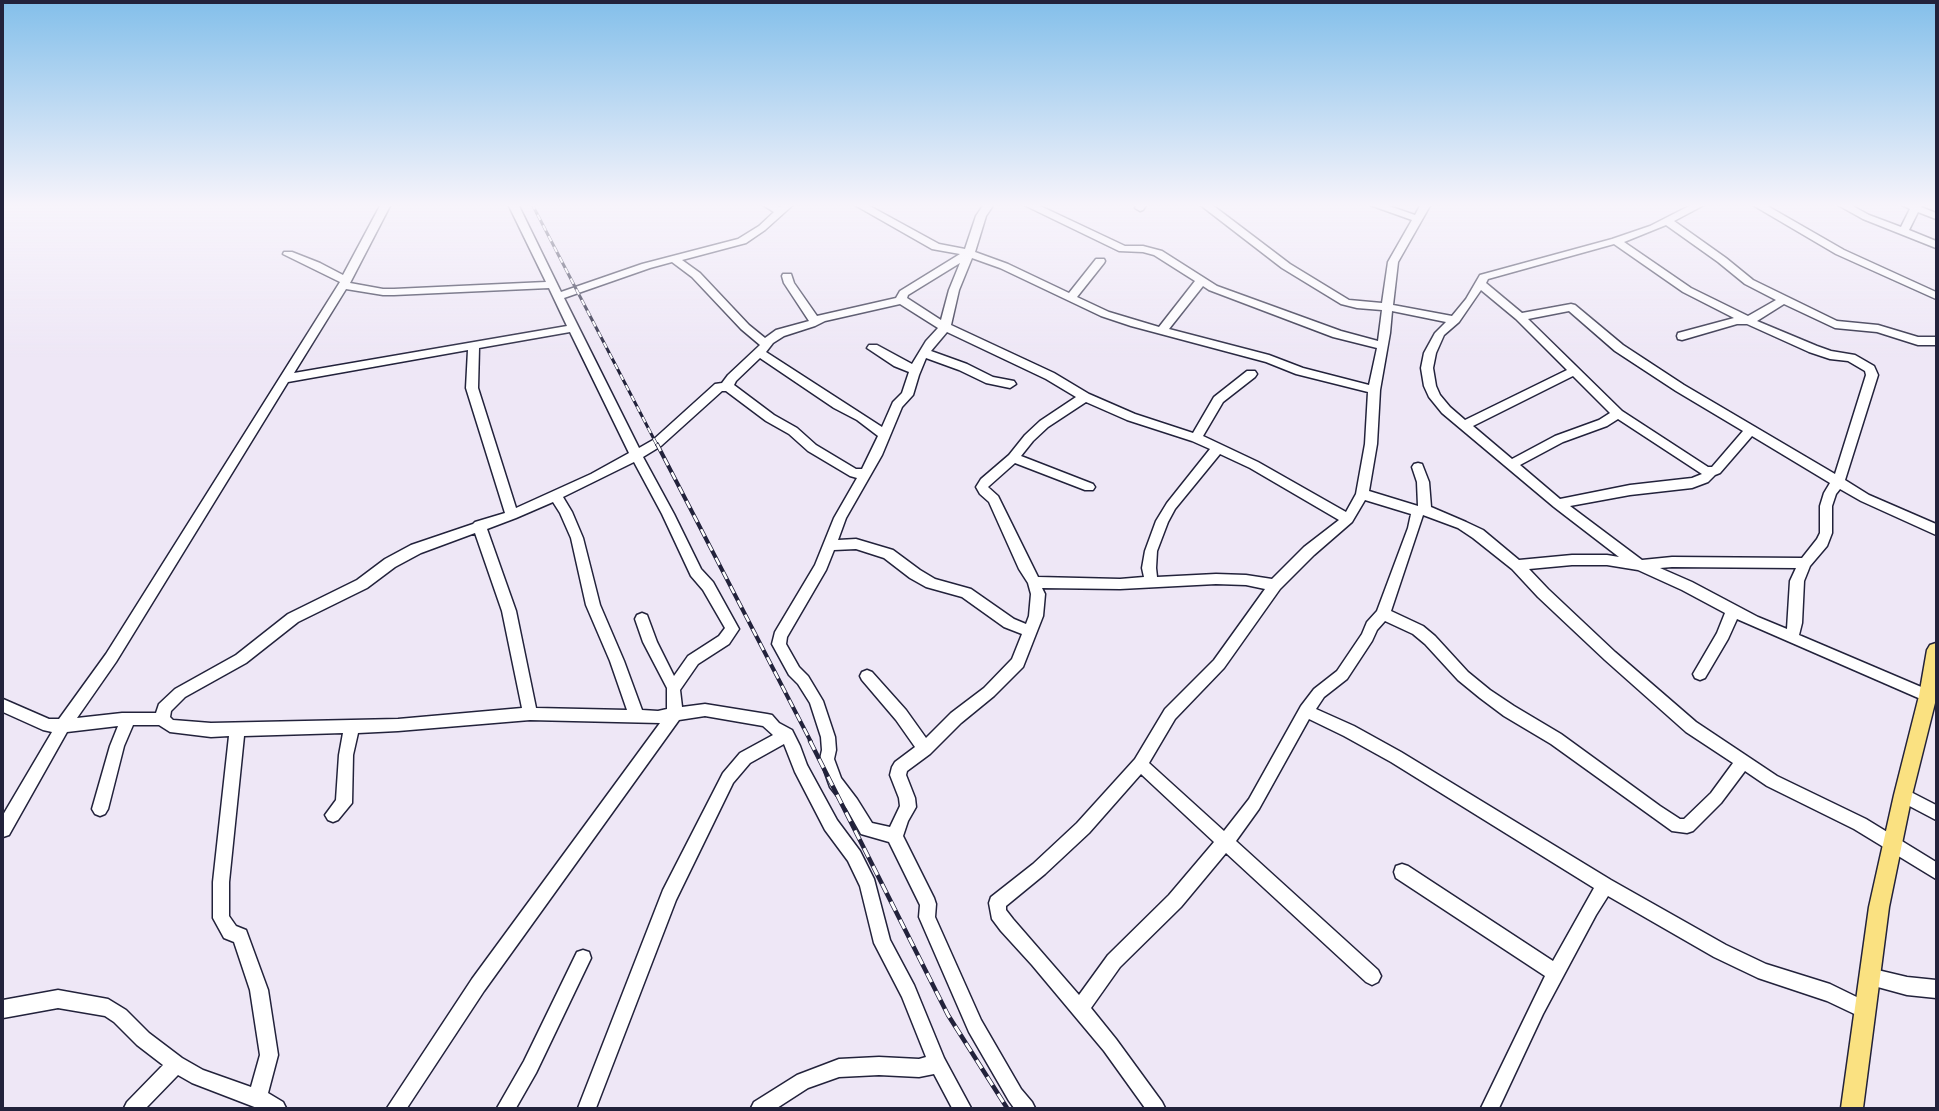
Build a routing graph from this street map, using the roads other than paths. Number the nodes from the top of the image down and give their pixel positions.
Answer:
1 (293, 256) edge
2 (358, 256) edge
3 (539, 256) edge
4 (686, 256) edge
5 (964, 256) edge
6 (968, 256) edge
7 (977, 256) edge
8 (1163, 256) edge
9 (1273, 256) edge
10 (1397, 256) edge
11 (1558, 256) edge
12 (1638, 256) edge
13 (1716, 256) edge
14 (1848, 256) edge
15 (674, 259) junction
16 (1100, 261) dead end
17 (787, 276) dead end
18 (1201, 280) junction
19 (344, 283) junction
20 (1480, 284) junction
21 (556, 290) junction
22 (1936, 296) edge
23 (1071, 297) junction
24 (902, 300) junction
25 (1782, 300) junction
26 (1388, 307) junction
27 (1520, 317) junction
28 (1455, 320) junction
29 (1748, 321) junction
30 (815, 322) junction
31 (945, 327) junction
32 (574, 328) junction
33 (1162, 331) junction
34 (1682, 336) dead end
35 (1936, 341) edge
36 (474, 346) junction
37 (1382, 346) junction
38 (763, 348) junction
39 (873, 348) dead end
40 (924, 353) junction
41 (915, 370) junction
42 (1574, 370) junction
43 (1251, 374) dead end
44 (284, 379) junction
45 (1010, 384) dead end
46 (729, 387) junction
47 (1374, 390) junction
48 (1085, 397) junction
49 (1618, 414) junction
50 (1466, 425) junction
51 (1751, 429) junction
52 (884, 434) junction
53 (1196, 438) junction
54 (1218, 448) junction
55 (636, 455) junction
56 (1013, 458) junction
57 (1511, 465) junction
58 (1418, 467) dead end
59 (1712, 472) junction
60 (864, 474) junction
61 (1838, 482) junction
62 (1089, 487) dead end
63 (1362, 494) junction
64 (555, 495) junction
65 (1558, 504) junction
66 (1421, 510) junction
67 (512, 515) junction
68 (1348, 519) junction
69 (479, 526) junction
70 (1936, 530) edge
71 (830, 545) junction
72 (1804, 563) junction
73 (1517, 565) junction
74 (1640, 565) junction
75 (1034, 582) junction
76 (1152, 582) junction
77 (1275, 585) junction
78 (1733, 611) junction
79 (1383, 614) junction
80 (642, 619) dead end
81 (1030, 631) junction
82 (1792, 637) junction
83 (1936, 650) edge
84 (1700, 674) dead end
85 (867, 676) dead end
86 (675, 686) junction
87 (1928, 696) junction
88 (3, 705) edge
89 (1306, 711) junction
90 (530, 714) junction
91 (675, 714) junction
92 (637, 716) junction
93 (128, 719) junction
94 (162, 719) junction
95 (63, 726) junction
96 (352, 727) junction
97 (237, 730) junction
98 (787, 735) junction
99 (925, 749) junction
100 (1743, 762) junction
101 (1140, 764) junction
102 (1903, 795) junction
103 (100, 809) dead end
104 (1936, 813) edge
105 (333, 816) dead end
106 (3, 830) edge
107 (895, 836) junction
108 (1225, 842) junction
109 (1892, 843) junction
110 (1936, 871) edge
111 (1402, 872) dead end
112 (1605, 886) junction
113 (584, 958) dead end
114 (1556, 973) junction
115 (1372, 976) dead end
116 (1869, 977) junction
117 (1936, 989) edge
118 (3, 1009) edge
119 (1079, 1010) junction
120 (1865, 1010) junction
121 (176, 1064) junction
122 (938, 1064) junction
123 (257, 1099) junction
124 (133, 1108) edge
125 (277, 1108) edge
126 (396, 1108) edge
127 (506, 1108) edge
128 (586, 1108) edge
129 (760, 1108) edge
130 (962, 1108) edge
131 (1026, 1108) edge
132 (1156, 1108) edge
133 (1490, 1108) edge
134 (1852, 1108) edge

1 - 19 street
2 - 19 street
3 - 21 street
4 - 15 street
5 - 24 street
6 - 31 street
7 - 23 street
8 - 18 street
9 - 26 street
10 - 26 street
11 - 20 street
12 - 29 street
13 - 25 street
14 - 22 street
15 - 21 street
15 - 38 street
16 - 23 street
17 - 30 street
18 - 33 street
18 - 37 street
19 - 21 street
19 - 44 street
20 - 27 street
20 - 28 street
21 - 32 street
23 - 33 street
24 - 30 street
24 - 31 street
25 - 29 street
25 - 35 street
26 - 28 street
26 - 37 street
27 - 42 street
27 - 51 street
28 - 50 street
29 - 34 street
29 - 61 street
30 - 38 street
31 - 40 street
31 - 48 street
32 - 36 street
32 - 55 street
33 - 47 street
36 - 44 street
36 - 67 street
37 - 47 street
38 - 46 street
38 - 52 street
39 - 41 street
40 - 41 street
40 - 45 street
41 - 52 street
42 - 49 street
42 - 50 street
43 - 53 street
44 - 95 street
46 - 55 street
46 - 60 street
47 - 63 street
48 - 53 street
48 - 56 street
49 - 57 street
49 - 59 street
50 - 57 street
51 - 59 street
51 - 61 street
52 - 60 street
53 - 54 street
54 - 68 street
54 - 76 street
55 - 64 street
55 - 86 street
56 - 62 street
56 - 75 street
57 - 65 street
58 - 66 street
59 - 65 street
60 - 71 street
61 - 70 street
61 - 72 street
63 - 66 street
63 - 68 street
64 - 67 street
64 - 92 street
65 - 74 street
66 - 73 street
66 - 79 street
67 - 69 street
68 - 77 street
69 - 90 street
69 - 94 street
71 - 81 street
71 - 107 street
72 - 74 street
72 - 82 street
73 - 74 street
73 - 100 street
74 - 78 street
75 - 76 street
75 - 81 street
76 - 77 street
77 - 101 street
78 - 82 street
78 - 84 street
79 - 89 street
79 - 100 street
80 - 86 street
81 - 99 street
82 - 87 street
83 - 87 main road
85 - 99 street
86 - 91 street
87 - 102 main road
88 - 95 street
89 - 108 street
89 - 112 street
90 - 92 street
90 - 96 street
91 - 92 street
91 - 98 street
91 - 126 street
93 - 94 street
93 - 95 street
93 - 103 street
94 - 97 street
95 - 106 street
96 - 97 street
96 - 105 street
97 - 123 street
98 - 122 street
98 - 128 street
99 - 107 street
100 - 109 street
101 - 108 street
101 - 119 street
102 - 104 street
102 - 109 main road
107 - 131 street
108 - 115 street
108 - 119 street
109 - 110 street
109 - 116 main road
111 - 114 street
112 - 114 street
112 - 120 street
113 - 127 street
114 - 133 street
116 - 117 street
116 - 120 main road
118 - 121 street
119 - 132 street
120 - 134 main road
121 - 123 street
121 - 124 street
122 - 129 street
122 - 130 street
123 - 125 street

